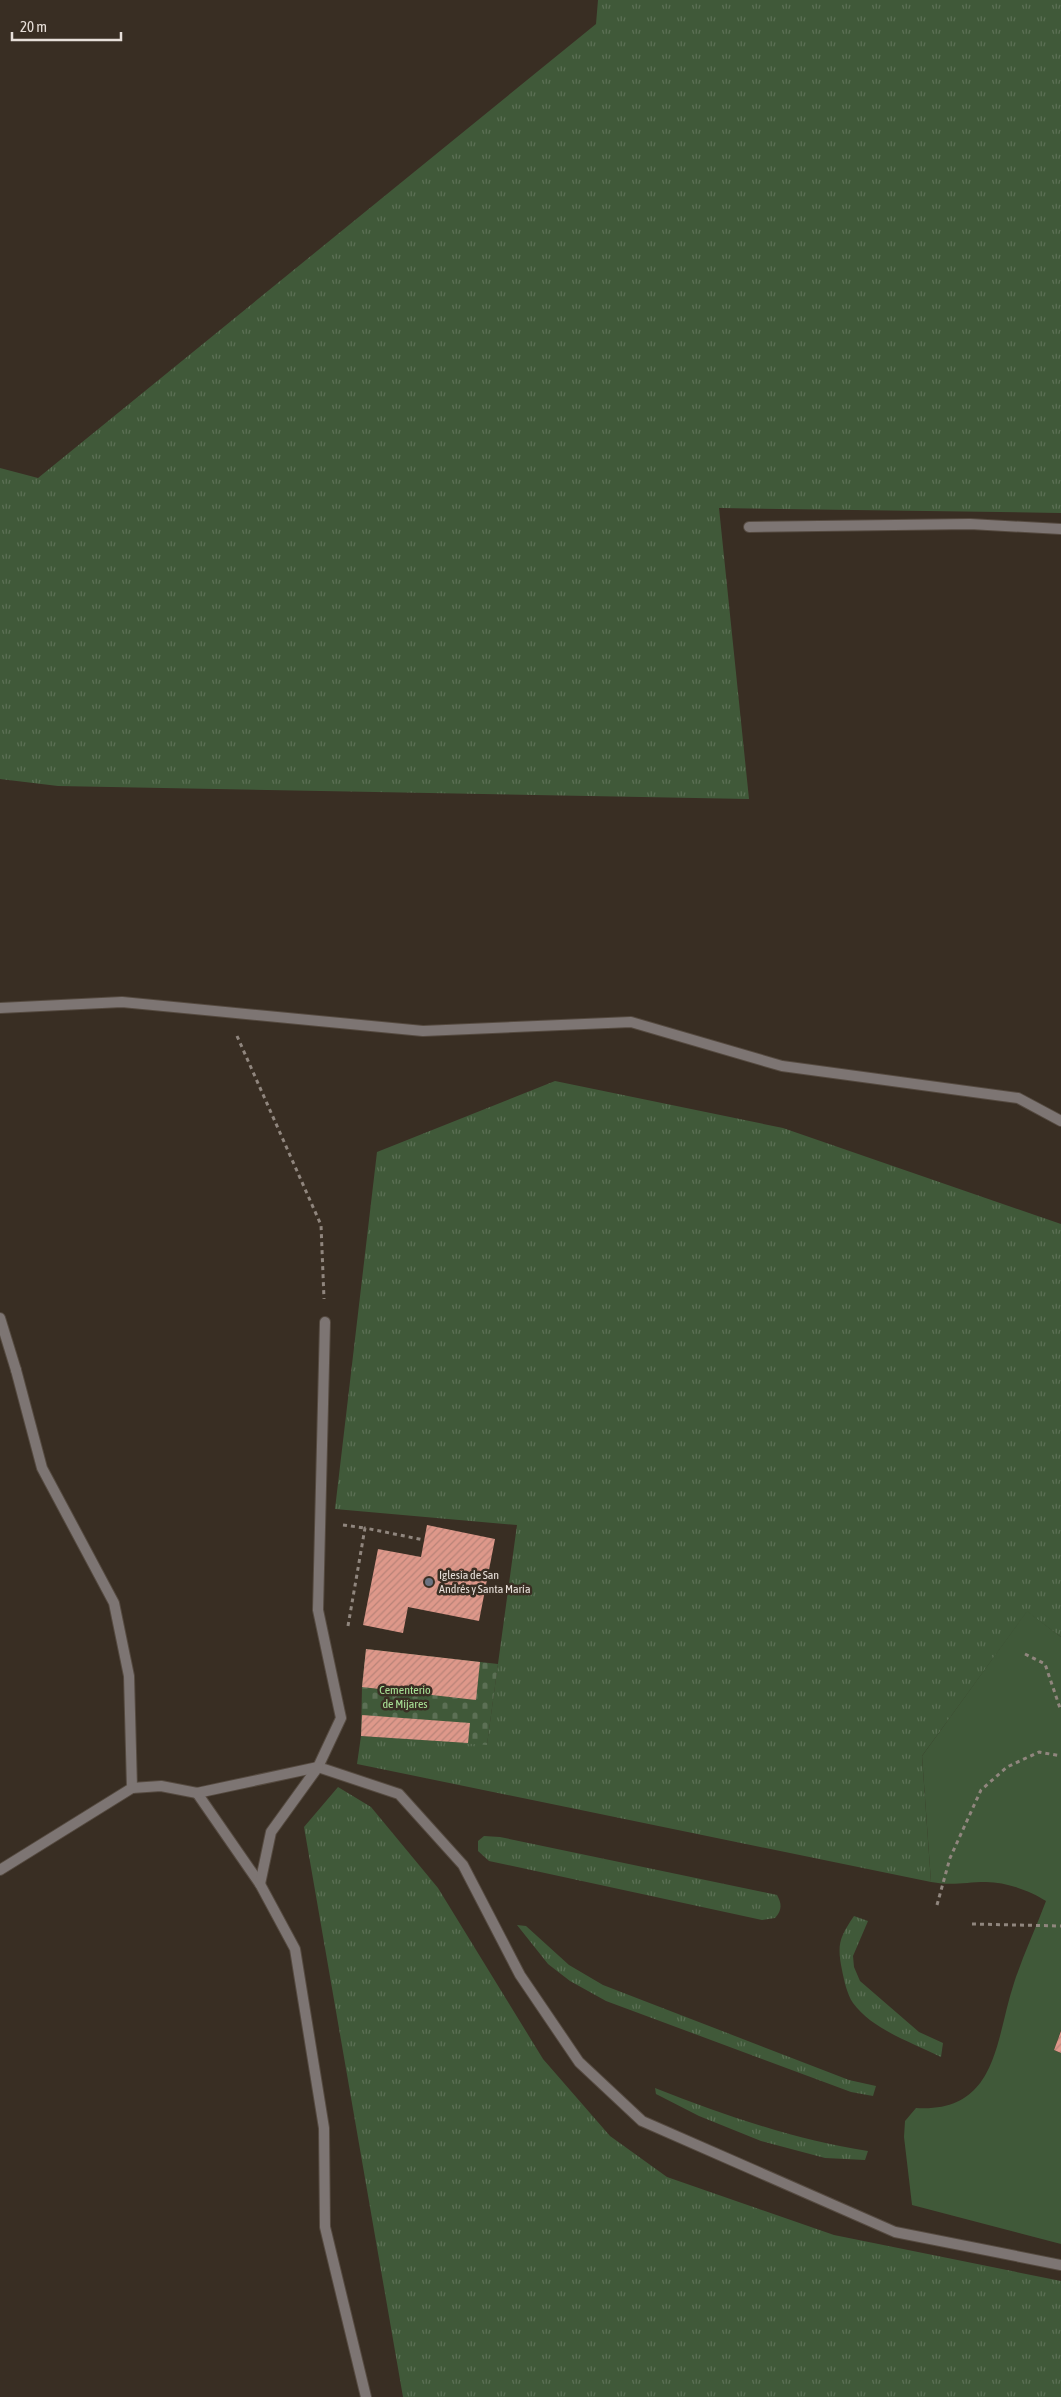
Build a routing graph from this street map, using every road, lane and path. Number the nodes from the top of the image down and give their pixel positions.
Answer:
1 (749, 527) dead end
2 (1061, 529) edge
3 (0, 1008) edge
4 (226, 1012) junction
5 (1061, 1121) edge
6 (0, 1318) edge
7 (325, 1322) joint
8 (424, 1540) dead end
9 (348, 1628) dead end
10 (1025, 1654) dead end
11 (1061, 1711) edge
12 (1061, 1756) edge
13 (318, 1767) junction
14 (132, 1788) junction
15 (197, 1793) junction
16 (0, 1870) edge
17 (260, 1884) junction
18 (936, 1906) dead end
19 (972, 1924) dead end
20 (1061, 1926) edge
21 (1061, 2265) edge
22 (366, 2397) edge

1 - 2 street
3 - 4 street
4 - 5 street
4 - 7 path
6 - 14 street
7 - 13 street
8 - 9 path
10 - 11 path
12 - 18 path
13 - 15 street
13 - 17 street
13 - 21 street
14 - 15 street
14 - 16 street
15 - 17 street
17 - 22 street
19 - 20 path

